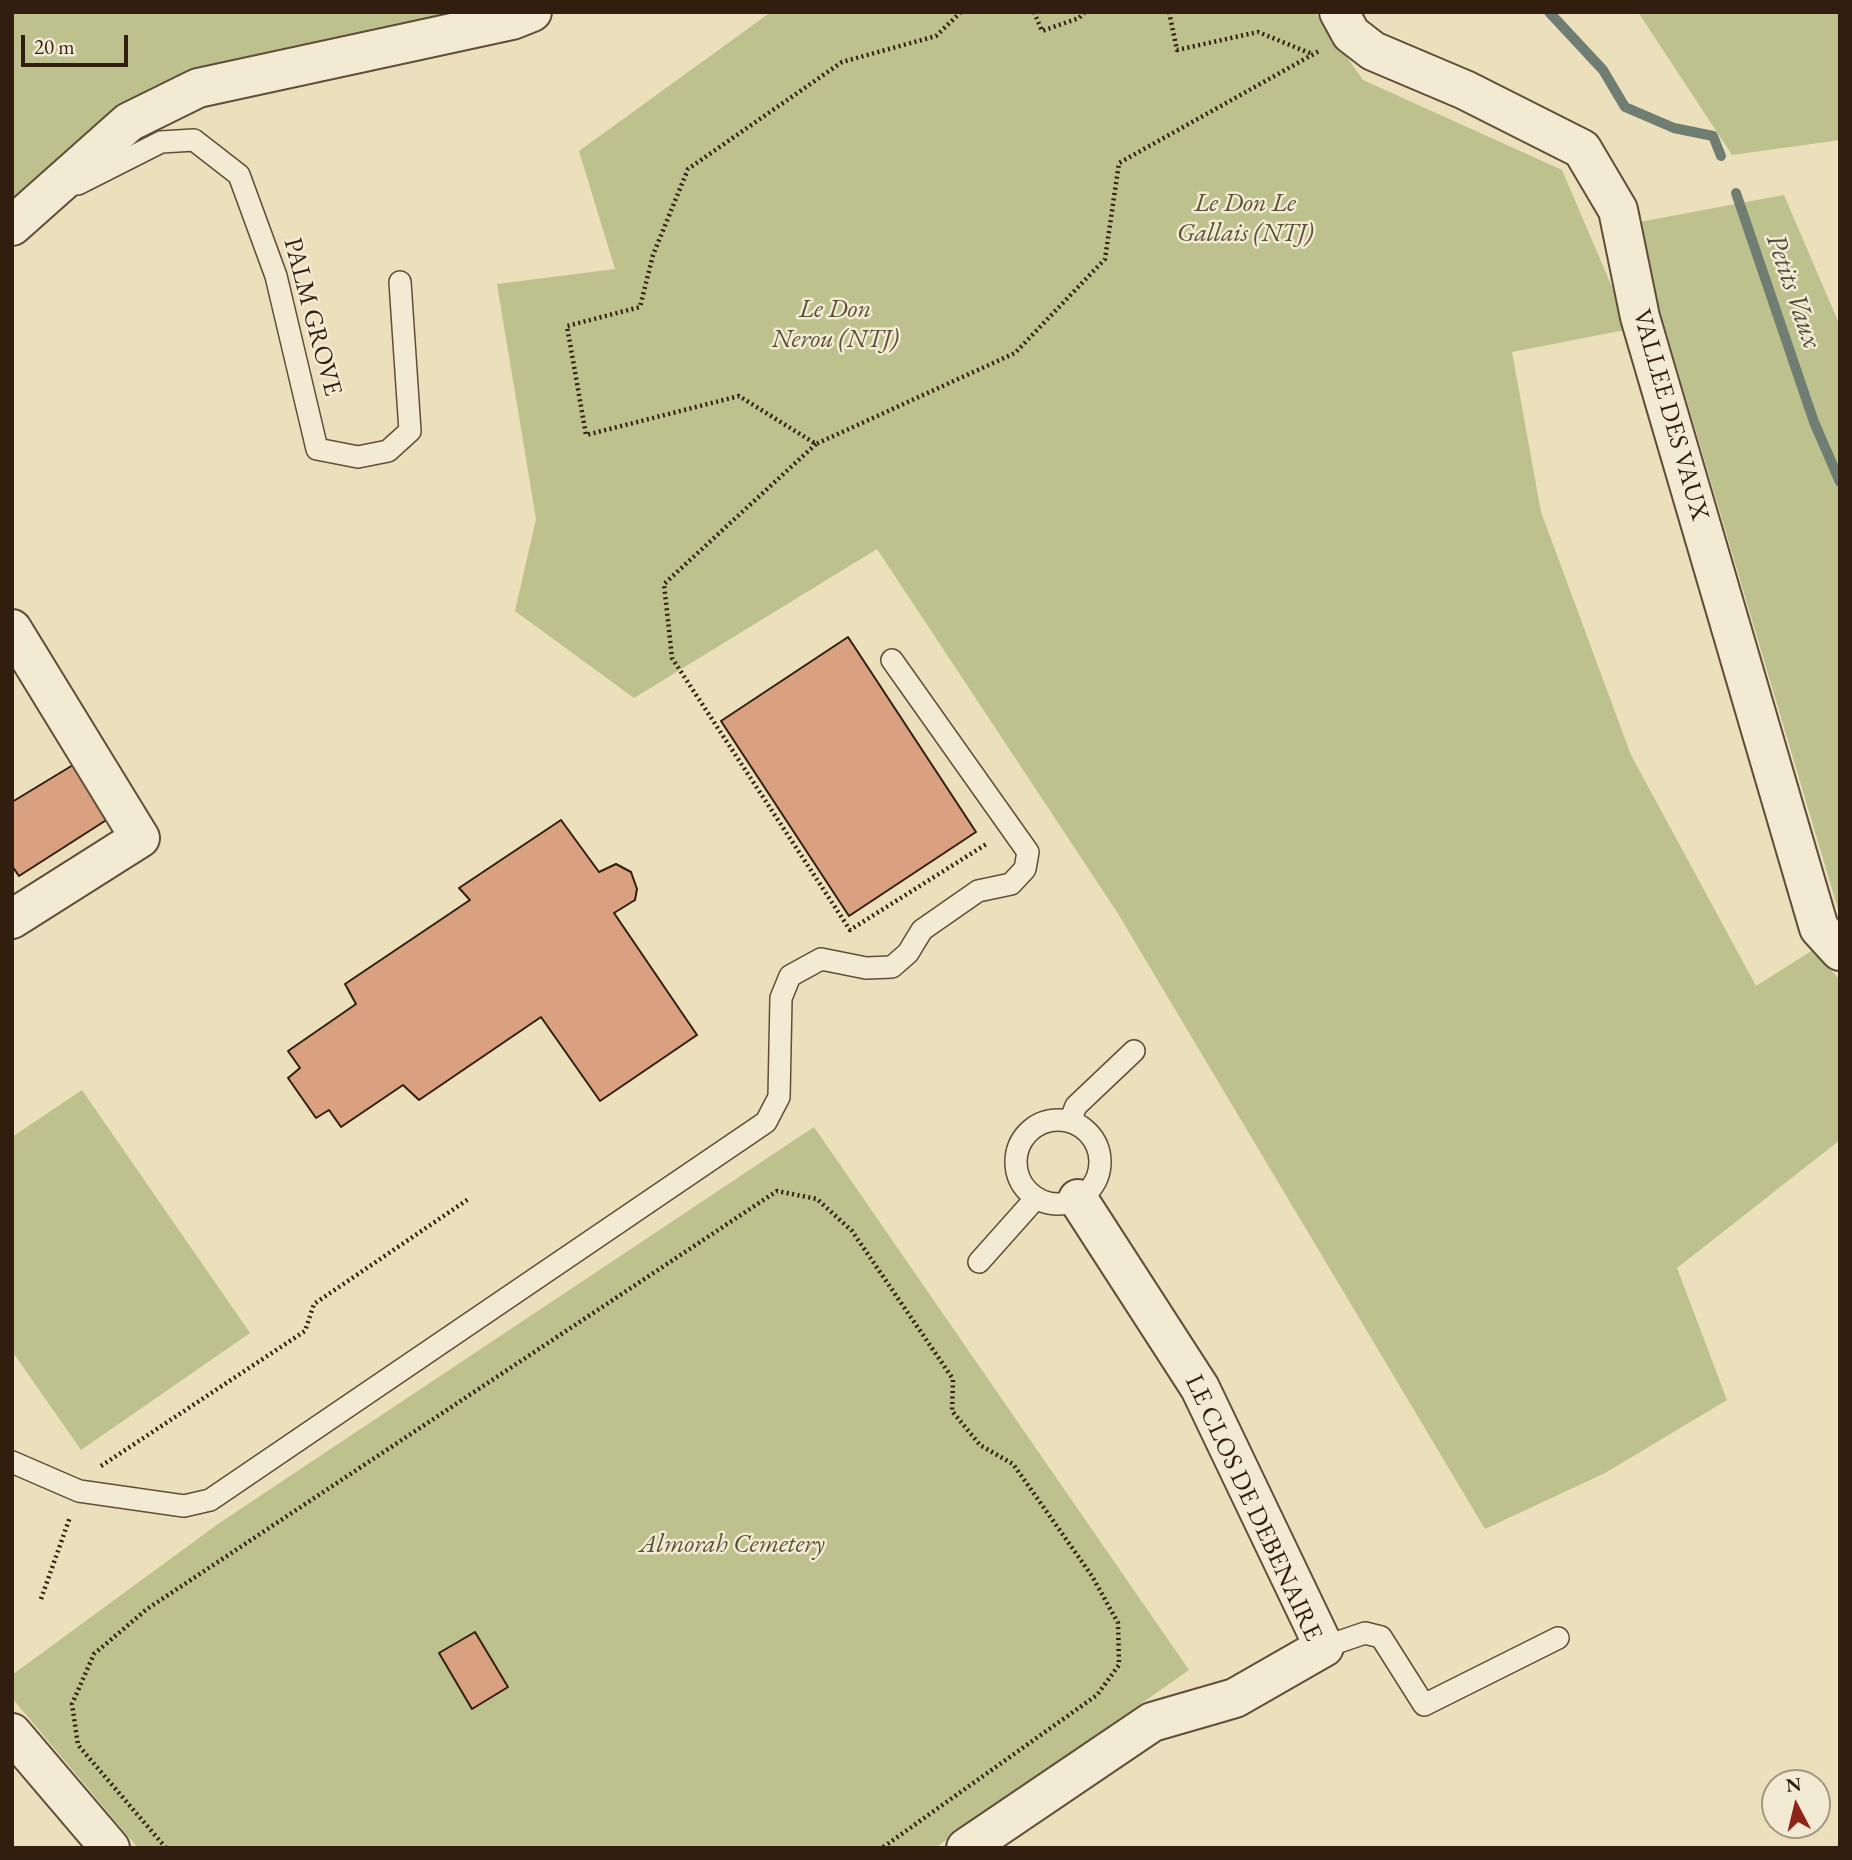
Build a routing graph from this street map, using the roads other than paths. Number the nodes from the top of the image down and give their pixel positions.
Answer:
1 (532, 12) edge
2 (1345, 23) edge
3 (41, 202) junction
4 (12, 226) edge
5 (400, 282) dead end
6 (12, 629) edge
7 (892, 660) dead end
8 (12, 919) edge
9 (1840, 951) edge
10 (1134, 1051) dead end
11 (1070, 1121) junction
12 (1036, 1198) junction
13 (1078, 1199) junction
14 (979, 1262) dead end
15 (12, 1462) edge
16 (1559, 1638) dead end
17 (1324, 1647) junction
18 (12, 1733) edge
19 (110, 1848) edge
20 (967, 1848) edge

1 - 3 street
2 - 9 street, VALLEE DES VAUX
3 - 4 street
3 - 5 lane, PALM GROVE
6 - 8 street
7 - 15 lane
10 - 11 lane
11 - 12 lane
11 - 13 lane
12 - 13 lane
12 - 14 lane
13 - 17 street, LE CLOS DE DEBENAIRE
16 - 17 lane
17 - 20 street, LE CLOS DE DEBENAIRE
18 - 19 street

